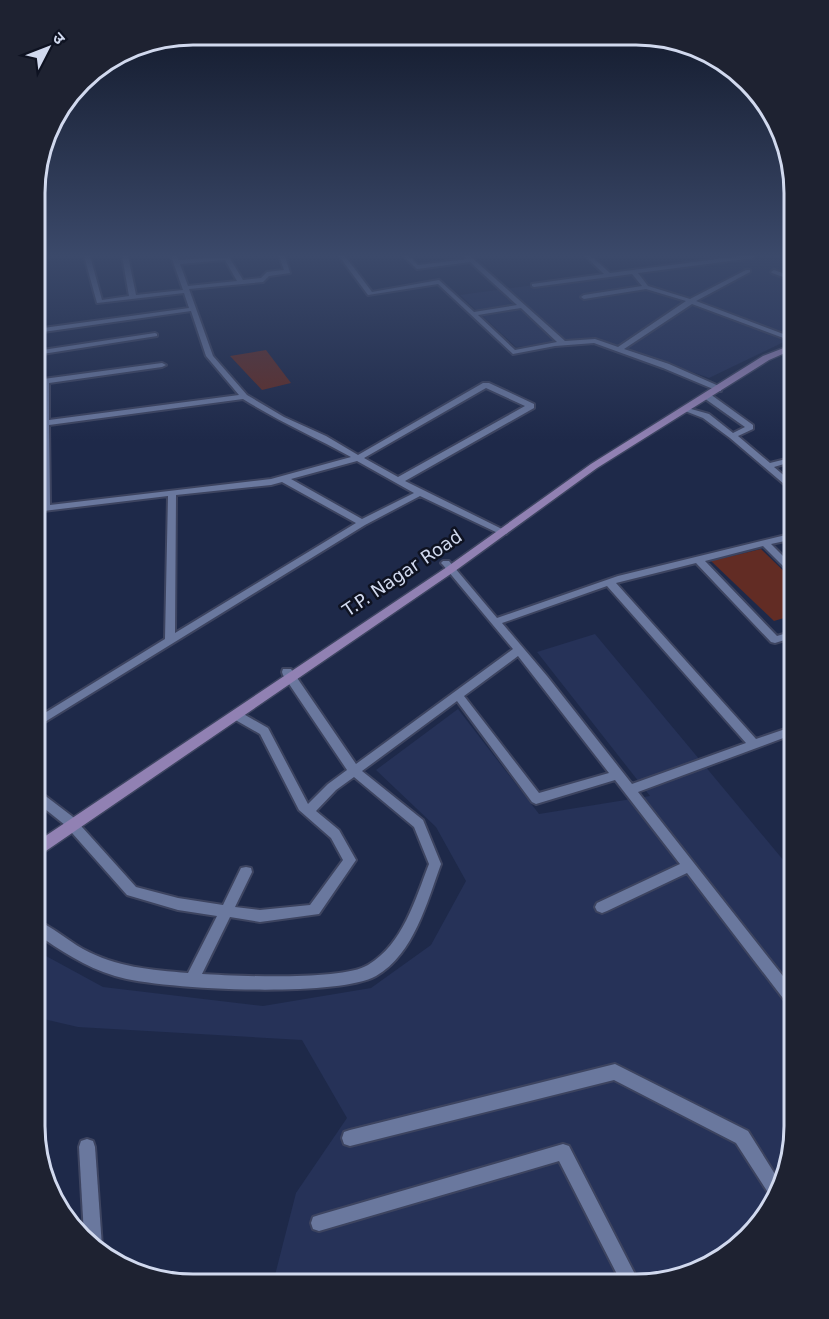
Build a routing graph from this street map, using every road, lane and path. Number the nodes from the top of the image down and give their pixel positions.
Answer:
1 (132, 318) edge
2 (196, 318) edge
3 (477, 318) edge
4 (534, 318) edge
5 (666, 318) edge
6 (730, 318) edge
7 (45, 330) edge
8 (155, 335) dead end
9 (784, 341) edge
10 (564, 344) junction
11 (619, 349) junction
12 (784, 349) edge
13 (45, 352) edge
14 (162, 365) dead end
15 (45, 381) edge
16 (712, 390) junction
17 (244, 397) junction
18 (684, 409) junction
19 (45, 416) edge
20 (46, 423) junction
21 (733, 436) junction
22 (45, 440) edge
23 (358, 458) junction
24 (784, 462) edge
25 (769, 466) junction
26 (284, 479) junction
27 (784, 479) edge
28 (398, 481) junction
29 (172, 493) junction
30 (420, 494) junction
31 (45, 508) edge
32 (362, 523) junction
33 (499, 530) junction
34 (784, 538) edge
35 (765, 543) junction
36 (698, 559) junction
37 (784, 562) edge
38 (448, 566) junction
39 (609, 582) junction
40 (495, 622) junction
41 (784, 637) edge
42 (170, 641) junction
43 (519, 650) junction
44 (288, 674) junction
45 (458, 695) junction
46 (236, 715) junction
47 (45, 718) edge
48 (784, 734) edge
49 (754, 745) junction
50 (355, 772) junction
51 (618, 775) junction
52 (630, 790) junction
53 (45, 802) edge
54 (308, 811) junction
55 (71, 824) junction
56 (45, 837) edge
57 (45, 844) edge
58 (689, 866) junction
59 (246, 872) dead end
60 (602, 907) dead end
61 (224, 911) junction
62 (45, 933) edge
63 (193, 978) junction
64 (784, 988) edge
65 (350, 1138) dead end
66 (87, 1147) dead end
67 (772, 1184) edge
68 (319, 1224) dead end
69 (92, 1234) edge
70 (626, 1274) edge

1 - 7 street
2 - 17 street
3 - 10 street
4 - 10 street
5 - 11 street
6 - 9 street
8 - 13 street
10 - 11 street
11 - 16 street
12 - 16 main road, T.P. Nagar Road
14 - 15 street
16 - 18 main road
16 - 21 street
16 - 33 main road, T.P. Nagar Road
17 - 20 street
17 - 23 street
18 - 21 street
18 - 33 main road
19 - 20 street
20 - 22 street
21 - 25 street
23 - 26 street
23 - 28 street
23 - 28 street
24 - 25 street
25 - 27 street
26 - 29 street
26 - 32 street
28 - 30 street
29 - 31 street
29 - 42 street
30 - 32 street
30 - 33 street
32 - 42 street
33 - 38 main road, T.P. Nagar Road
34 - 35 street
35 - 36 street
35 - 37 street
36 - 39 street
36 - 41 street
38 - 40 street
38 - 44 main road, T.P. Nagar Road
39 - 40 street
39 - 49 street
40 - 43 street
42 - 47 street
43 - 45 street
43 - 51 street
44 - 46 main road
44 - 50 street
44 - 55 main road, T.P. Nagar Road
45 - 50 street
45 - 51 street
46 - 54 street
46 - 55 main road
48 - 49 street
49 - 52 street
50 - 54 street
50 - 63 street
51 - 52 street
52 - 58 street
53 - 55 street
54 - 61 street
55 - 56 main road, T.P. Nagar Road
55 - 57 main road
55 - 61 street
58 - 60 street
58 - 64 street
59 - 61 street
61 - 63 street
62 - 63 street
65 - 67 street
66 - 69 street
68 - 70 street

